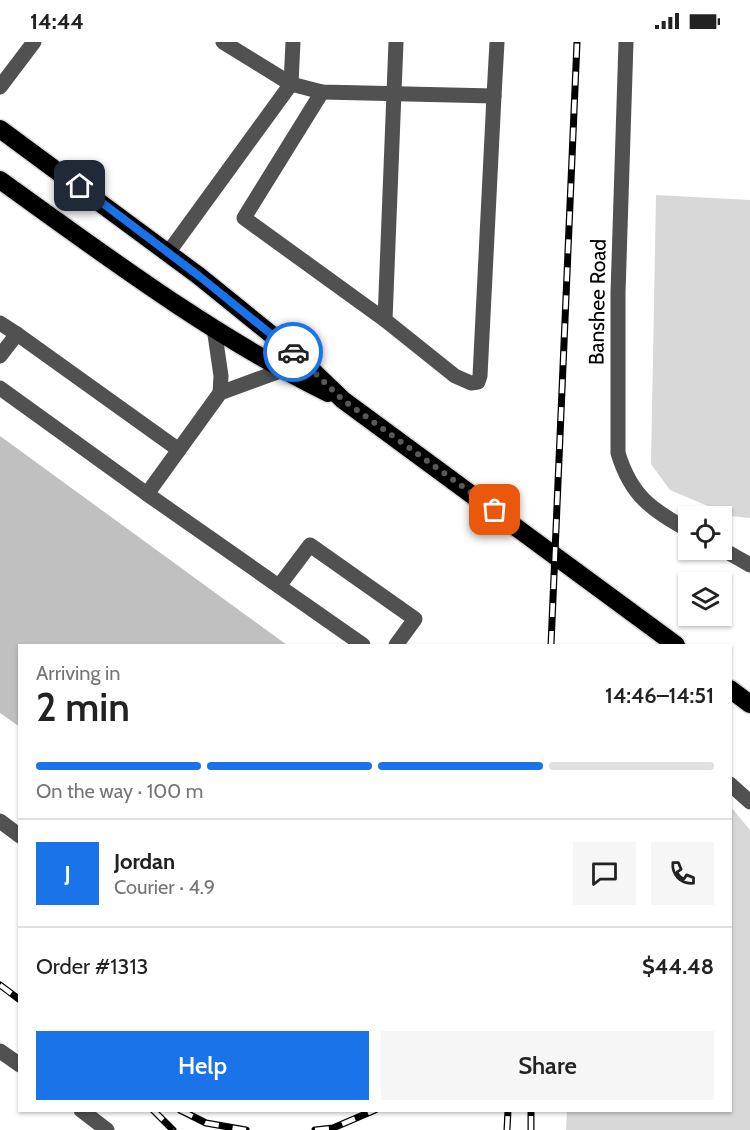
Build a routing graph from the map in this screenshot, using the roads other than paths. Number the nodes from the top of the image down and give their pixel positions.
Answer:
1 (34, 42) edge
2 (223, 42) edge
3 (293, 42) edge
4 (396, 42) edge
5 (497, 42) edge
6 (626, 42) edge
7 (291, 84) junction
8 (0, 87) edge
9 (322, 92) junction
10 (395, 93) junction
11 (494, 96) junction
12 (0, 129) edge
13 (0, 180) edge
14 (0, 195) edge
15 (26, 199) junction
16 (168, 253) junction
17 (385, 320) junction
18 (0, 323) edge
19 (214, 328) junction
20 (16, 334) junction
21 (0, 356) edge
22 (283, 370) junction
23 (0, 388) edge
24 (220, 393) junction
25 (343, 400) junction
26 (179, 450) junction
27 (147, 494) junction
28 (678, 523) edge
29 (732, 555) edge
30 (750, 565) edge
31 (279, 586) junction
32 (362, 644) edge
33 (397, 644) edge
34 (675, 644) edge
35 (732, 691) edge
36 (749, 704) edge
37 (732, 786) edge
38 (750, 802) edge
39 (0, 821) edge
40 (18, 834) edge
41 (0, 1051) edge
42 (18, 1064) edge
43 (84, 1112) edge
44 (107, 1130) edge

1 - 8 street
2 - 7 street
3 - 7 street
4 - 10 street
5 - 11 street
6 - 28 street, Banshee Road
7 - 9 street
7 - 16 street
9 - 10 street
9 - 17 street
10 - 11 street
10 - 17 street
11 - 17 street
12 - 16 highway
13 - 15 highway
14 - 15 highway
15 - 19 highway
16 - 25 highway
18 - 20 street
19 - 22 highway
19 - 24 street
20 - 21 street
20 - 26 street
22 - 24 street
22 - 25 highway
23 - 27 street
24 - 26 street
25 - 34 highway
26 - 27 street
27 - 31 street
29 - 30 street
31 - 32 street
31 - 33 street
35 - 36 highway
37 - 38 street
39 - 40 street
41 - 42 street
43 - 44 street

